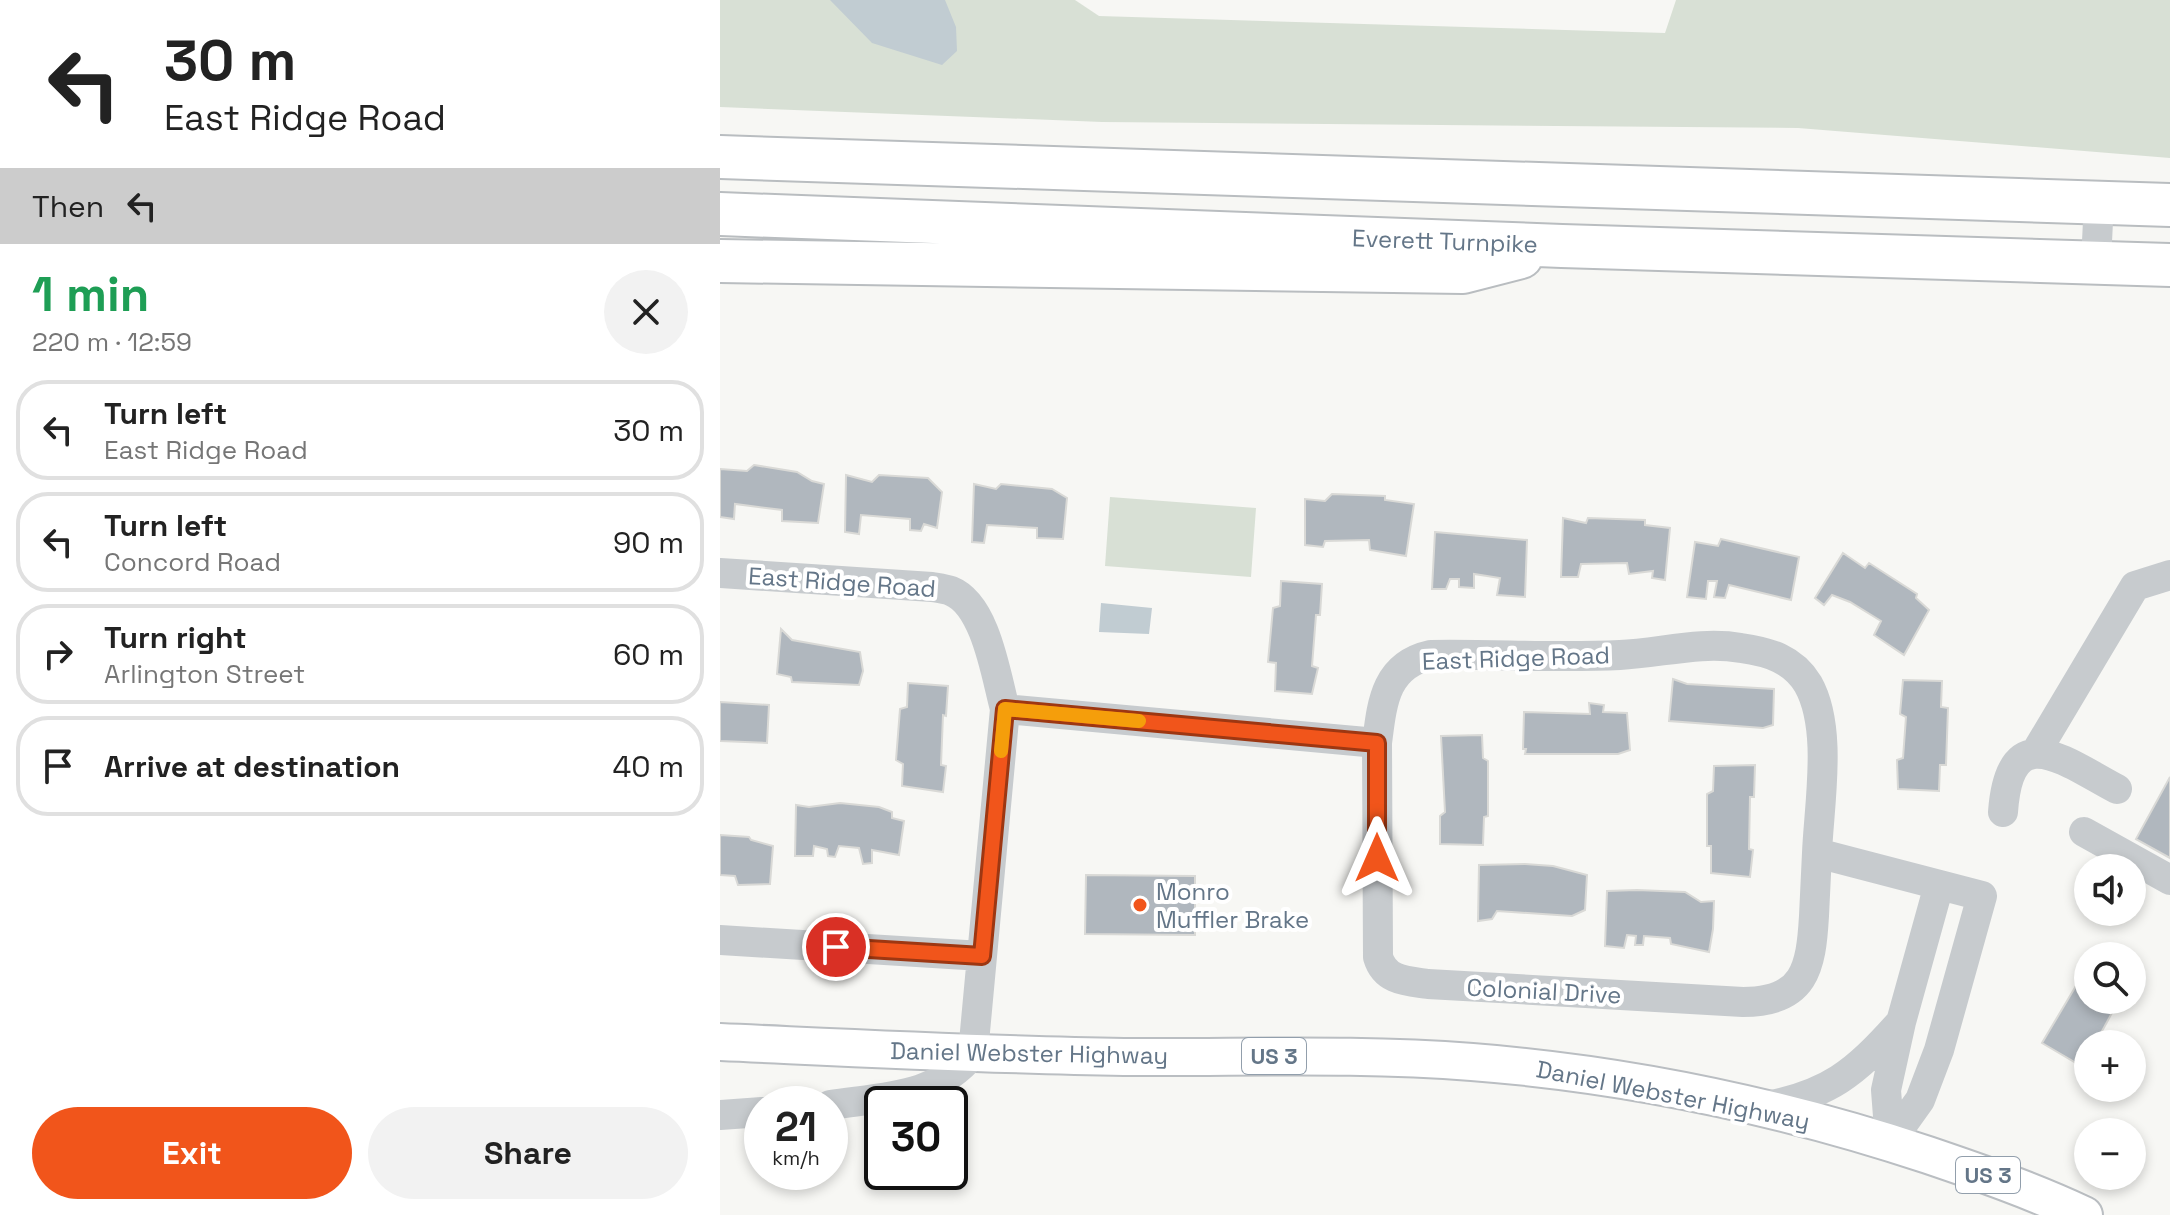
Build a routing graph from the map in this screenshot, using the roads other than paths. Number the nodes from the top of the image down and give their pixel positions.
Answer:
1 (720, 157) edge
2 (2099, 201) junction
3 (2170, 205) edge
4 (720, 214) edge
5 (1562, 246) junction
6 (720, 261) edge
7 (2096, 262) junction
8 (2170, 265) edge
9 (720, 573) edge
10 (2170, 575) edge
11 (1005, 709) junction
12 (1377, 743) junction
13 (2036, 752) junction
14 (2117, 789) dead end
15 (2003, 812) dead end
16 (2084, 832) dead end
17 (1817, 853) junction
18 (2170, 880) edge
19 (1939, 885) junction
20 (720, 940) edge
21 (982, 956) junction
22 (1901, 1022) junction
23 (720, 1042) edge
24 (973, 1053) junction
25 (848, 1102) edge
26 (1762, 1107) junction
27 (744, 1113) edge
28 (720, 1115) edge
29 (1890, 1142) junction
30 (2084, 1215) edge

1 - 2 highway
2 - 3 highway
2 - 7 street
4 - 5 highway, Everett Turnpike
5 - 6 highway
5 - 7 highway, Everett Turnpike
7 - 8 highway, Everett Turnpike
9 - 11 street, East Ridge Road
10 - 13 street
11 - 12 street
11 - 21 street
12 - 17 street, East Ridge Road
12 - 17 street, Colonial Drive
13 - 14 street
13 - 15 street
16 - 18 street
17 - 19 street
19 - 22 street
19 - 29 street
20 - 21 street
21 - 24 street
22 - 26 street
22 - 29 street
23 - 24 main road, Daniel Webster Highway / US 3
24 - 25 street
24 - 26 main road, Daniel Webster Highway / US 3
26 - 29 main road, Daniel Webster Highway / US 3
27 - 28 street
29 - 30 main road, Daniel Webster Highway / US 3

